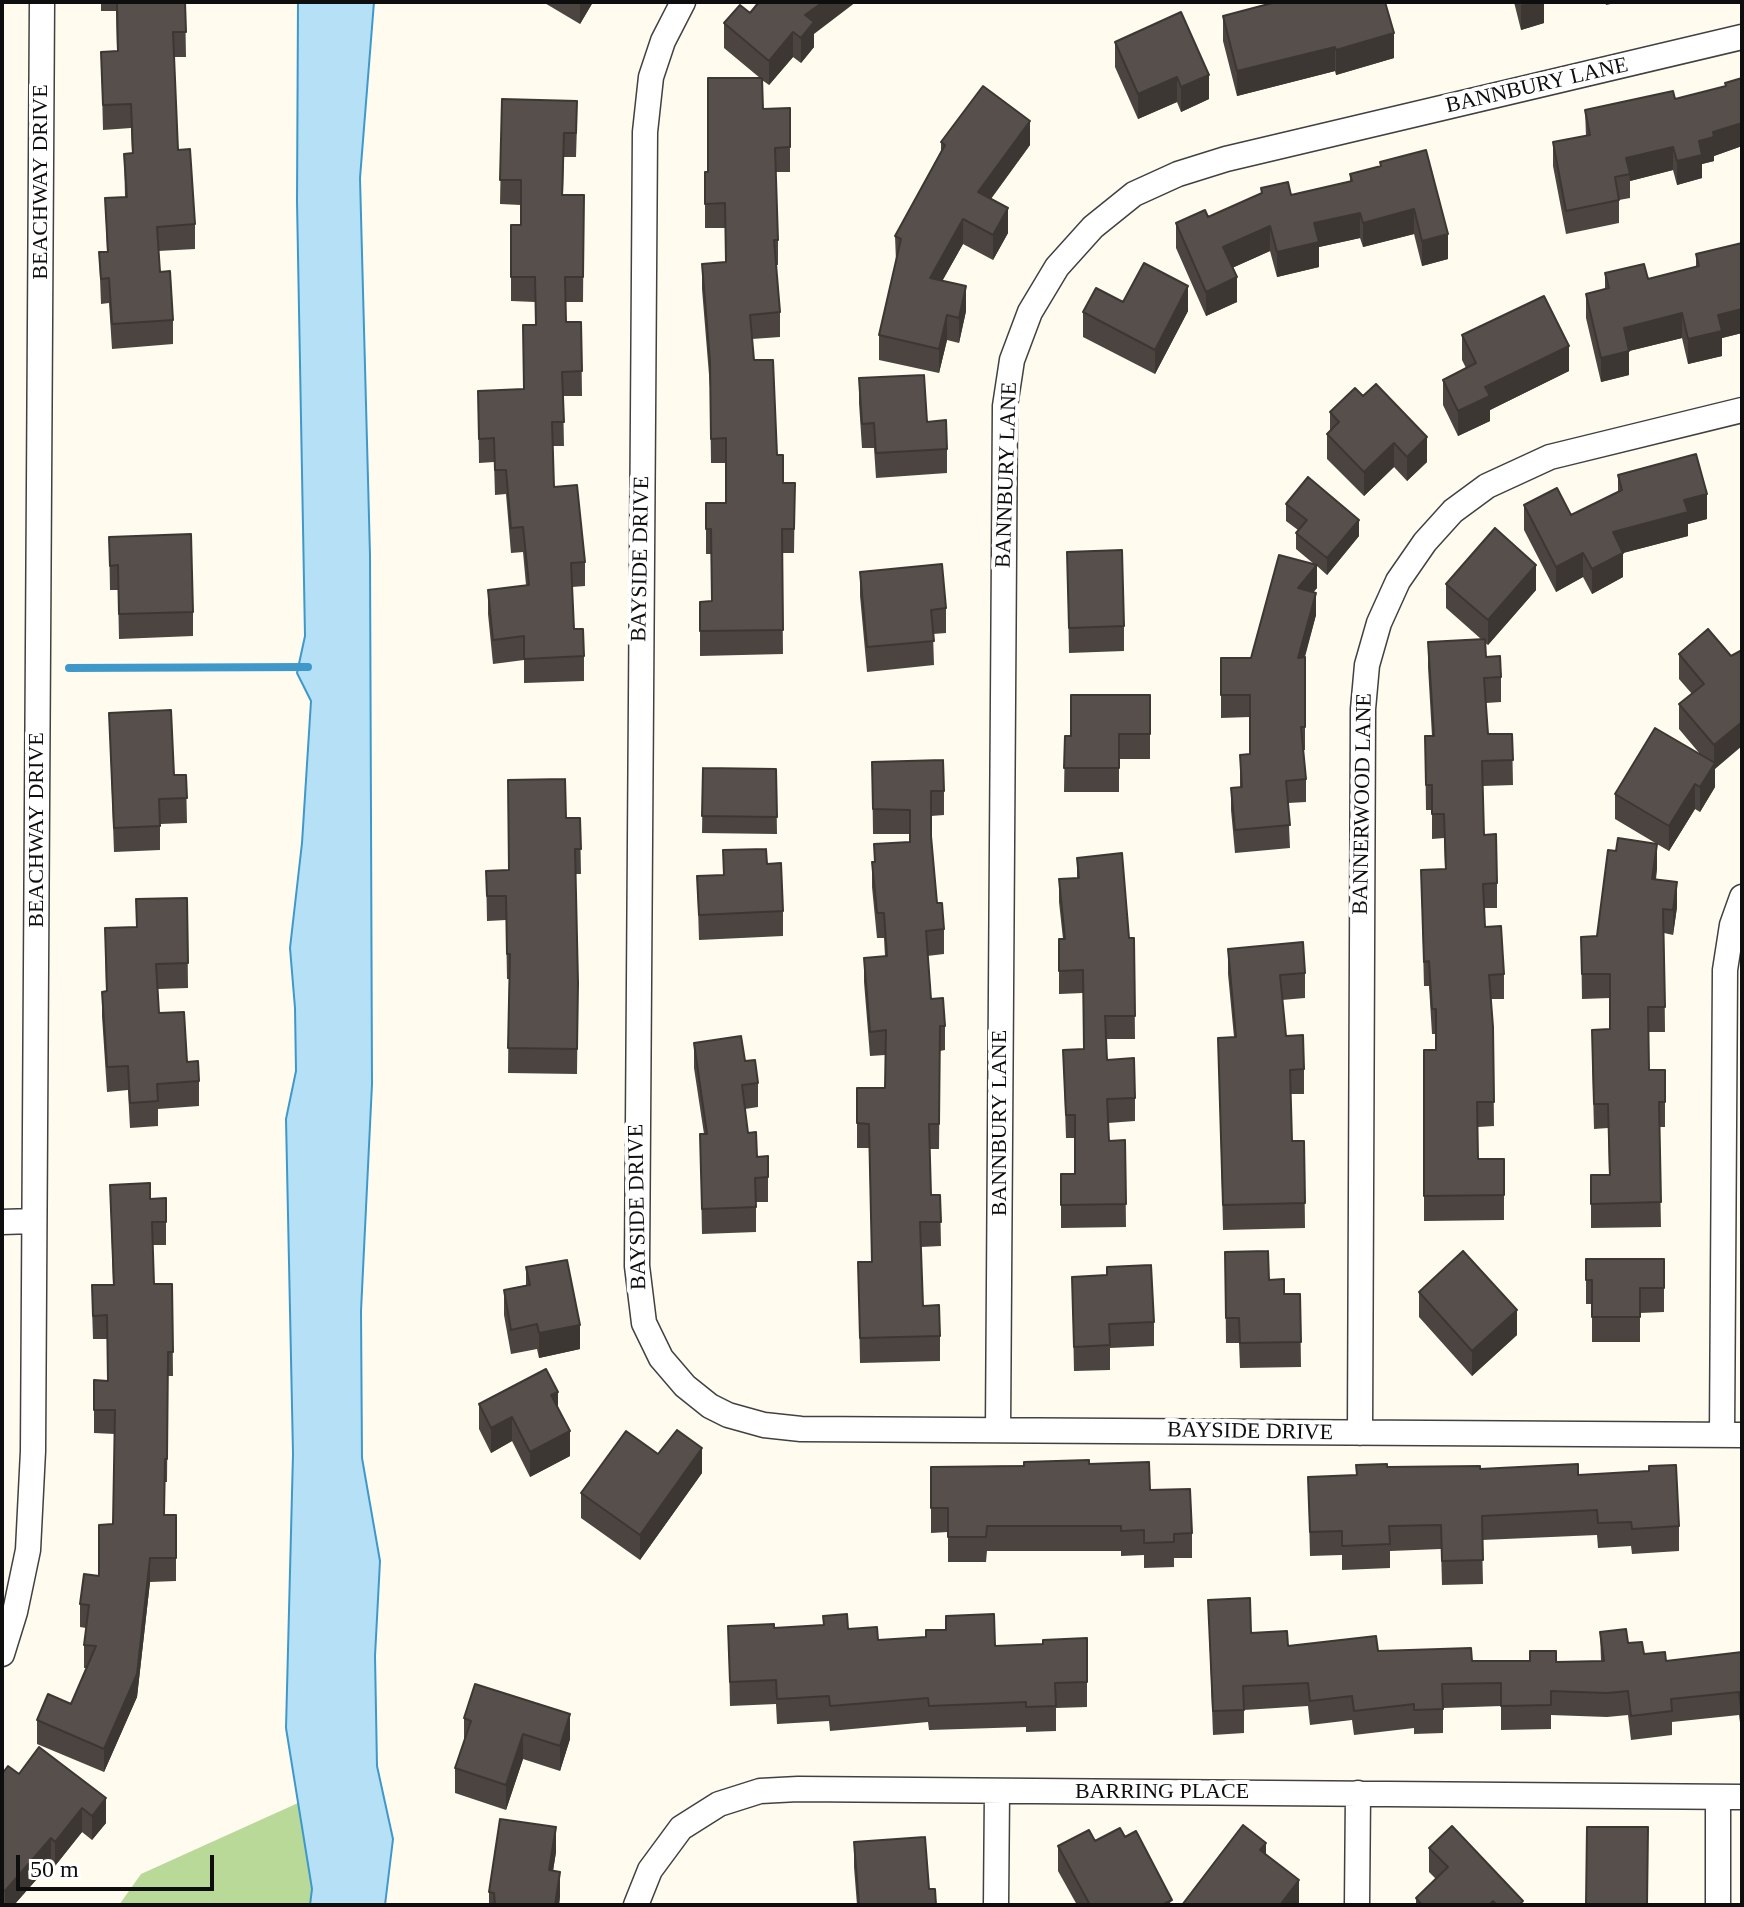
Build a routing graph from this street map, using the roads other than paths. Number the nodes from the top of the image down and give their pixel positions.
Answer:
1 (42, 2) edge
2 (683, 2) edge
3 (1742, 37) edge
4 (1742, 410) edge
5 (1742, 897) edge
6 (34, 1221) junction
7 (2, 1222) edge
8 (998, 1429) junction
9 (1360, 1433) junction
10 (1732, 1435) edge
11 (2, 1654) edge
12 (997, 1792) junction
13 (1358, 1793) junction
14 (1730, 1797) edge
15 (636, 1905) edge
16 (996, 1905) edge
17 (1357, 1905) edge
18 (1718, 1905) edge

1 - 6 street, BEACHWAY DRIVE
2 - 8 street, BAYSIDE DRIVE
3 - 8 street, BANNBURY LANE
4 - 9 street, BANNERWOOD LANE
5 - 10 street
6 - 7 street
6 - 11 street, BEACHWAY DRIVE
8 - 9 street, BAYSIDE DRIVE
9 - 10 street, BAYSIDE DRIVE
12 - 13 street, BARRING PLACE
12 - 15 street, BARRING PLACE
12 - 16 street
13 - 14 street, BARRING PLACE
13 - 17 street
14 - 18 street

